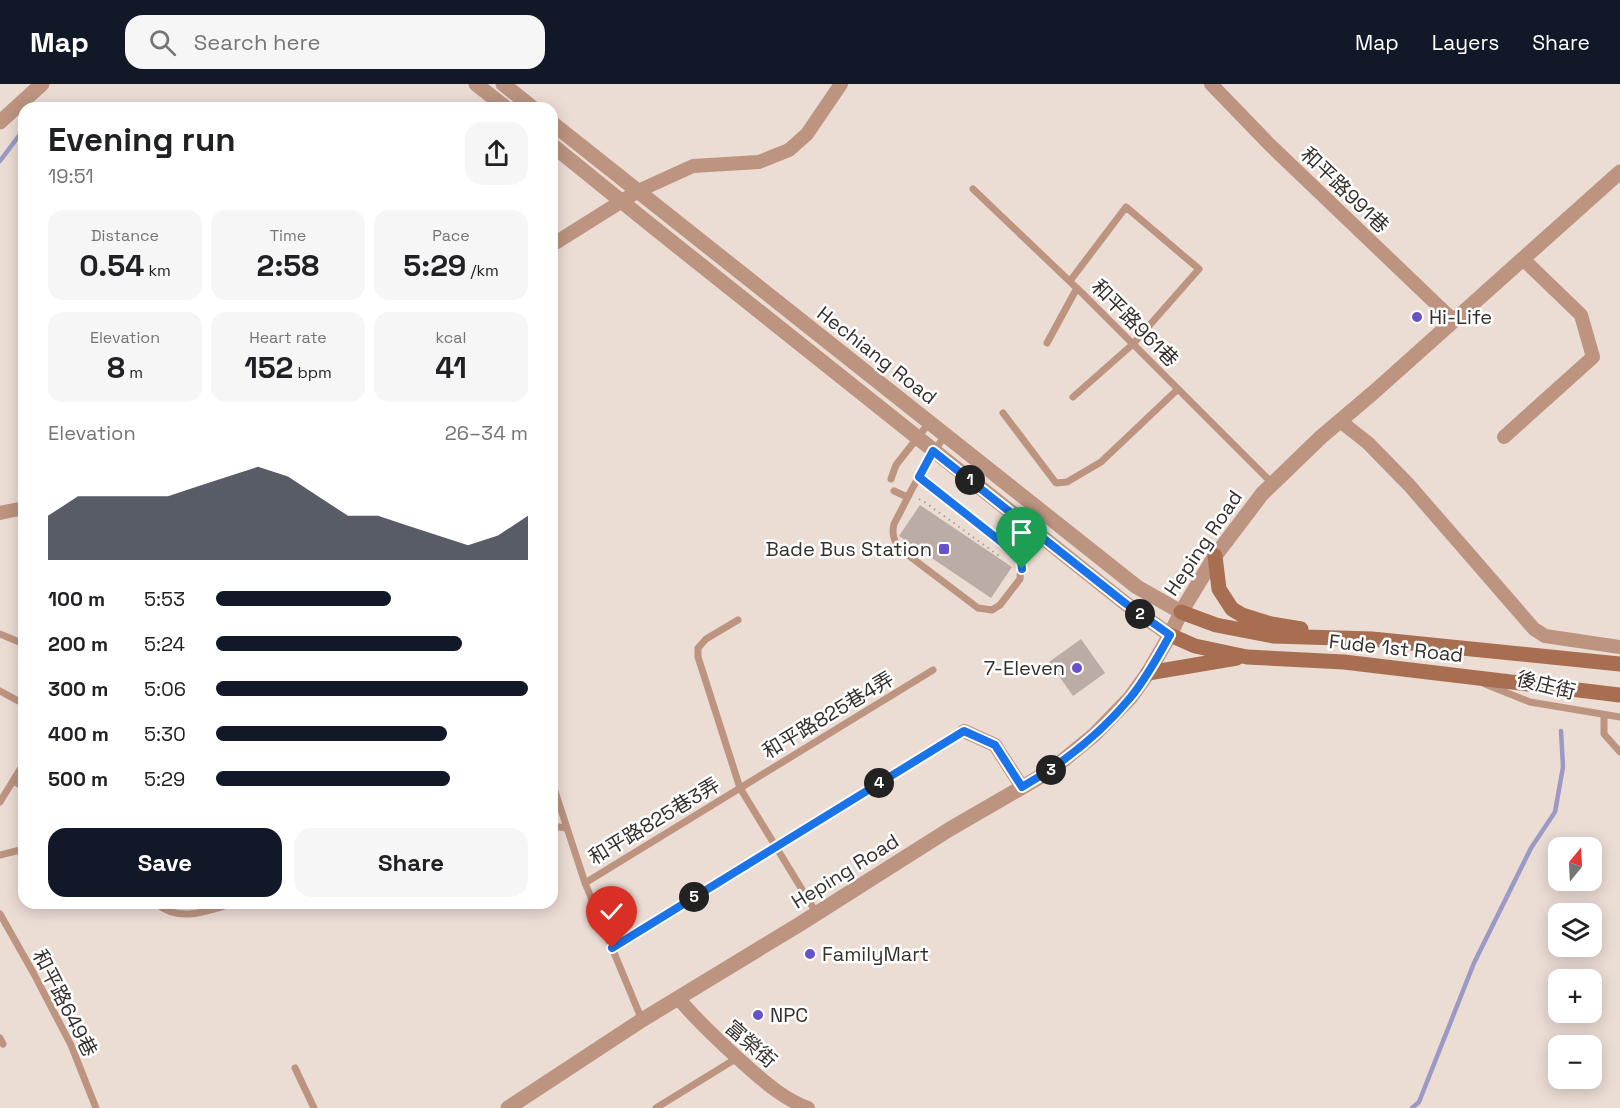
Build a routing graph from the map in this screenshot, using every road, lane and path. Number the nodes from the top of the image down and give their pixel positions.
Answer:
1 (42, 84) edge
2 (476, 84) edge
3 (503, 84) edge
4 (841, 84) edge
5 (1211, 84) edge
6 (22, 102) edge
7 (498, 102) edge
8 (526, 102) edge
9 (18, 106) edge
10 (0, 122) edge
11 (558, 129) edge
12 (558, 149) edge
13 (1620, 172) edge
14 (973, 189) dead end
15 (630, 197) junction
16 (558, 239) edge
17 (1522, 258) junction
18 (1070, 282) junction
19 (1077, 288) junction
20 (1454, 321) junction
21 (1047, 343) dead end
22 (1133, 344) junction
23 (1178, 389) junction
24 (1073, 397) dead end
25 (1003, 413) dead end
26 (1340, 421) junction
27 (929, 423) junction
28 (946, 435) junction
29 (1504, 436) dead end
30 (917, 438) junction
31 (933, 451) junction
32 (919, 477) junction
33 (891, 479) dead end
34 (1272, 483) junction
35 (894, 490) dead end
36 (909, 495) junction
37 (18, 509) edge
38 (0, 513) edge
39 (1215, 556) junction
40 (1181, 612) junction
41 (738, 620) dead end
42 (0, 634) edge
43 (1170, 635) junction
44 (1372, 639) junction
45 (18, 642) edge
46 (1620, 647) edge
47 (1247, 657) junction
48 (1620, 664) edge
49 (933, 670) dead end
50 (1148, 673) junction
51 (1466, 676) junction
52 (0, 691) edge
53 (1620, 695) edge
54 (18, 701) edge
55 (1604, 715) junction
56 (1620, 717) edge
57 (964, 731) joint
58 (1620, 752) edge
59 (18, 773) edge
60 (13, 781) junction
61 (18, 784) edge
62 (1022, 787) junction
63 (740, 788) junction
64 (0, 802) edge
65 (558, 802) edge
66 (558, 827) edge
67 (566, 828) junction
68 (776, 847) junction
69 (18, 850) edge
70 (0, 855) edge
71 (585, 883) junction
72 (166, 909) edge
73 (214, 909) edge
74 (0, 914) edge
75 (817, 914) junction
76 (612, 948) junction
77 (678, 998) junction
78 (642, 1020) junction
79 (737, 1058) junction
80 (295, 1068) dead end
81 (788, 1105) edge
82 (96, 1108) edge
83 (314, 1108) edge
84 (508, 1108) edge
85 (656, 1108) edge
86 (808, 1108) edge

1 - 6 street
2 - 7 street
3 - 8 street
4 - 15 street
5 - 20 street, 和平路991巷
9 - 10 street
11 - 15 street, Hechiang Road
12 - 15 street, Hechiang Road
13 - 17 street, Heping Road
14 - 18 lane, 和平路961巷
15 - 16 street
15 - 27 street, Hechiang Road
15 - 30 street, Hechiang Road
17 - 20 street, Heping Road
17 - 29 street
18 - 19 lane, 和平路961巷
18 - 22 lane
19 - 21 lane
19 - 22 lane, 和平路961巷
20 - 26 street, Heping Road
22 - 23 lane, 和平路961巷
22 - 24 lane
23 - 25 lane
23 - 34 lane, 和平路961巷
26 - 34 street, Heping Road
26 - 46 street
27 - 28 street, Hechiang Road
27 - 30 lane
28 - 31 lane
28 - 40 street, Hechiang Road
30 - 31 street, Hechiang Road
30 - 33 lane
31 - 32 lane
31 - 43 street, Hechiang Road
32 - 36 lane
32 - 36 lane
34 - 39 street, Heping Road
35 - 36 lane
37 - 38 street
39 - 40 street, Heping Road
39 - 44 main road
40 - 43 street, Heping Road
40 - 44 main road, Fude 1st Road
41 - 63 lane
42 - 45 lane
43 - 47 main road, Fude 1st Road
43 - 50 street, Heping Road
44 - 48 main road, Fude 1st Road
47 - 50 main road
47 - 51 main road, Fude 1st Road
49 - 63 lane, 和平路825巷4弄
50 - 62 street, Heping Road
51 - 53 main road, Fude 1st Road
51 - 55 lane, 後庄街
52 - 54 lane
55 - 56 lane, 後庄街
55 - 58 lane
57 - 62 street
57 - 68 lane
59 - 60 lane
60 - 61 lane
60 - 64 lane
62 - 75 street, Heping Road
63 - 68 lane
63 - 71 lane, 和平路825巷3弄
65 - 67 lane
66 - 67 lane
67 - 71 lane
68 - 75 lane
68 - 76 lane
69 - 70 lane
71 - 76 lane
72 - 73 lane
74 - 82 lane, 和平路649巷
75 - 77 street, Heping Road
76 - 78 lane
77 - 78 street, Heping Road
77 - 79 street, 富榮街
78 - 84 street, Heping Road
79 - 81 street, 富榮街
79 - 85 lane
80 - 83 lane
81 - 86 street, 富榮街

